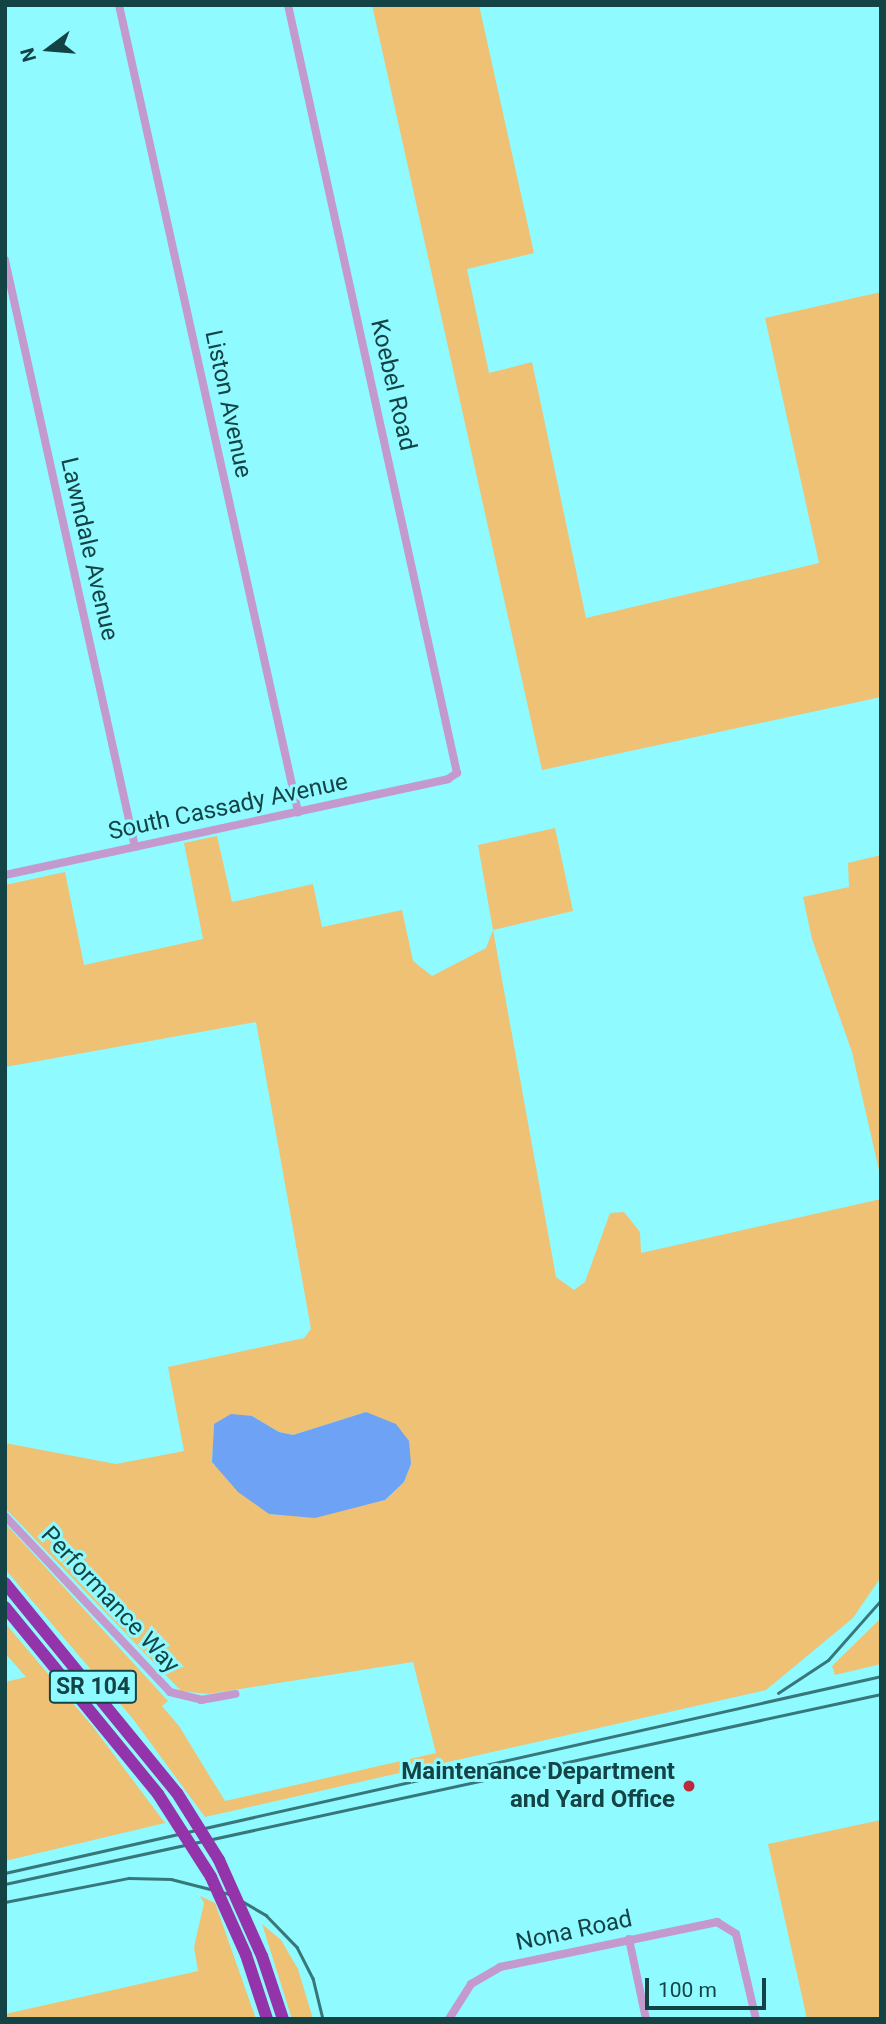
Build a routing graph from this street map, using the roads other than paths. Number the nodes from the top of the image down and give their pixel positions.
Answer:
1 (119, 5) edge
2 (288, 5) edge
3 (5, 260) edge
4 (457, 773) joint
5 (298, 812) junction
6 (135, 847) junction
7 (5, 875) edge
8 (5, 1516) edge
9 (5, 1583) edge
10 (5, 1607) edge
11 (235, 1694) dead end
12 (629, 1939) junction
13 (267, 2019) edge
14 (283, 2019) edge
15 (449, 2019) edge
16 (646, 2019) edge
17 (756, 2019) edge

1 - 5 street, Liston Avenue
2 - 4 street, Koebel Road
3 - 6 street, Lawndale Avenue
4 - 5 street, South Cassady Avenue
5 - 6 street, South Cassady Avenue
6 - 7 street, South Cassady Avenue
8 - 11 street, Performance Way
9 - 14 highway, SR 104, bridge
10 - 13 highway, SR 104, bridge
12 - 15 street, Nona Road
12 - 16 street
12 - 17 street, Nona Road

